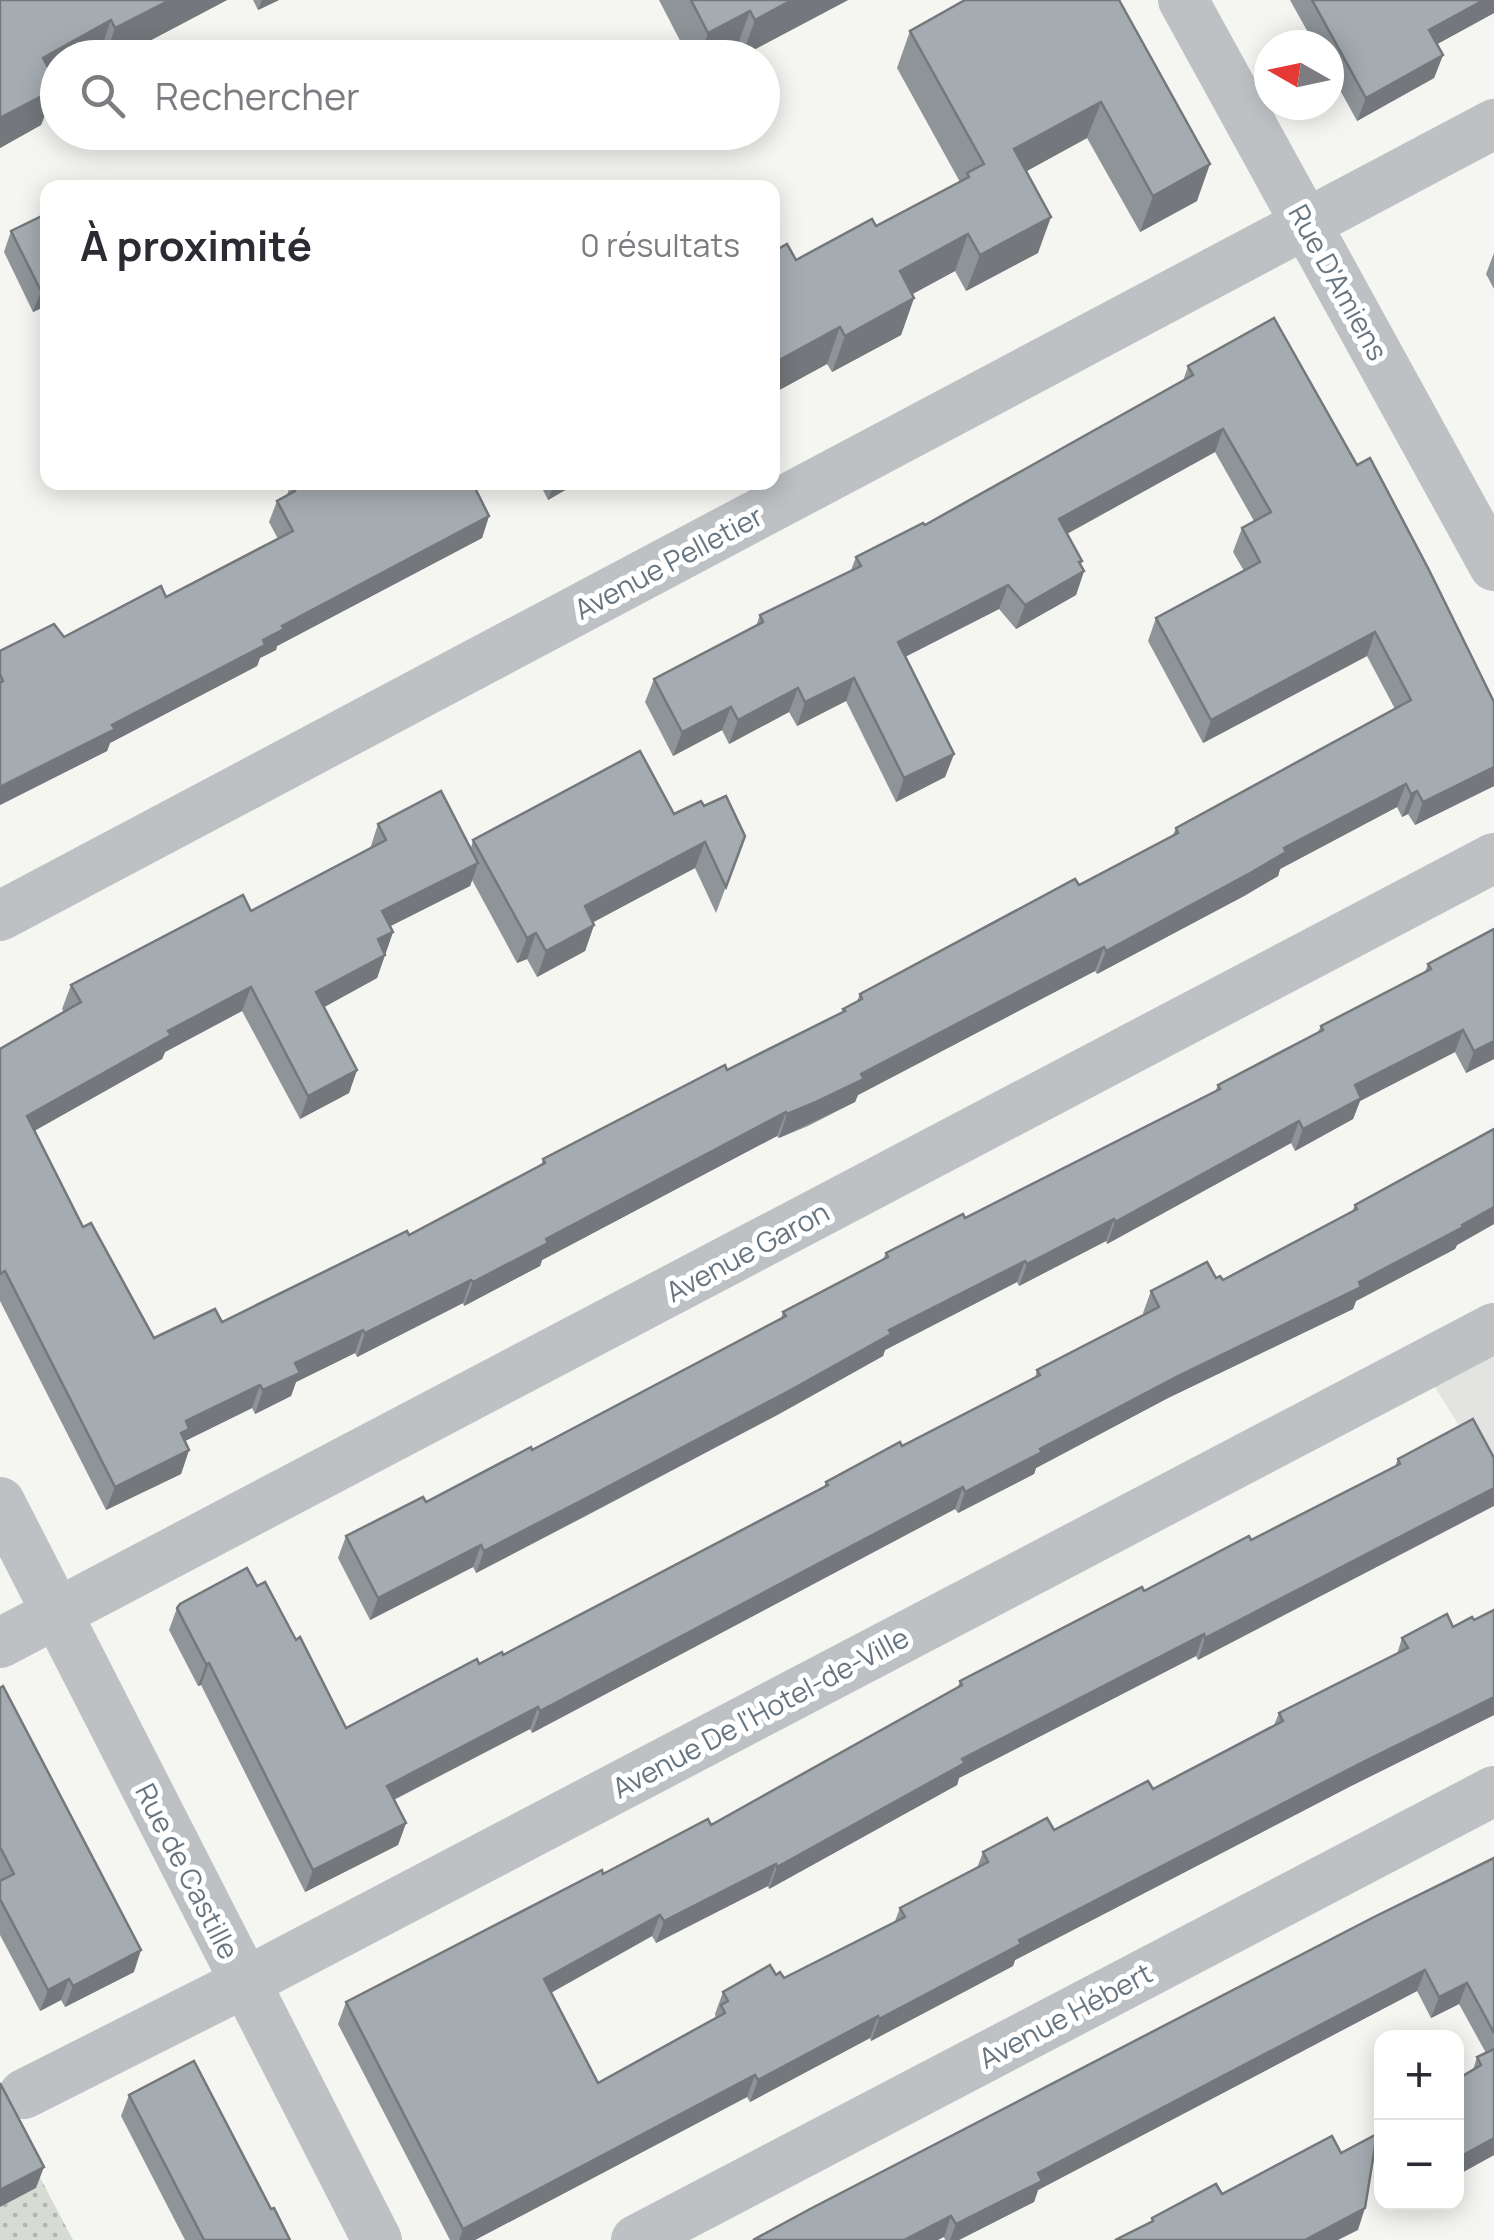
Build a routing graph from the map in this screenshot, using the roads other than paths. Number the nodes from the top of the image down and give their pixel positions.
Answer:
1 (1183, 0) edge
2 (1494, 124) edge
3 (1308, 224) junction
4 (1494, 566) edge
5 (1494, 858) edge
6 (0, 916) edge
7 (1494, 1328) edge
8 (0, 1502) edge
9 (56, 1615) junction
10 (0, 1643) edge
11 (1494, 1790) edge
12 (246, 1982) junction
13 (24, 2094) dead end
14 (378, 2240) edge
15 (636, 2240) edge

1 - 3 street, Rue D'Amiens
2 - 3 street, Avenue Pelletier
3 - 4 street, Rue D'Amiens
3 - 6 street, Avenue Pelletier
5 - 9 street, Avenue Garon
7 - 12 street, Avenue De l'Hotel-de-Ville
8 - 9 street, Rue de Castille
9 - 10 street, Avenue Garon
9 - 12 street, Rue de Castille
11 - 15 street, Avenue Hébert
12 - 13 street, Avenue De l'Hotel-de-Ville
12 - 14 street, Rue de Castille

